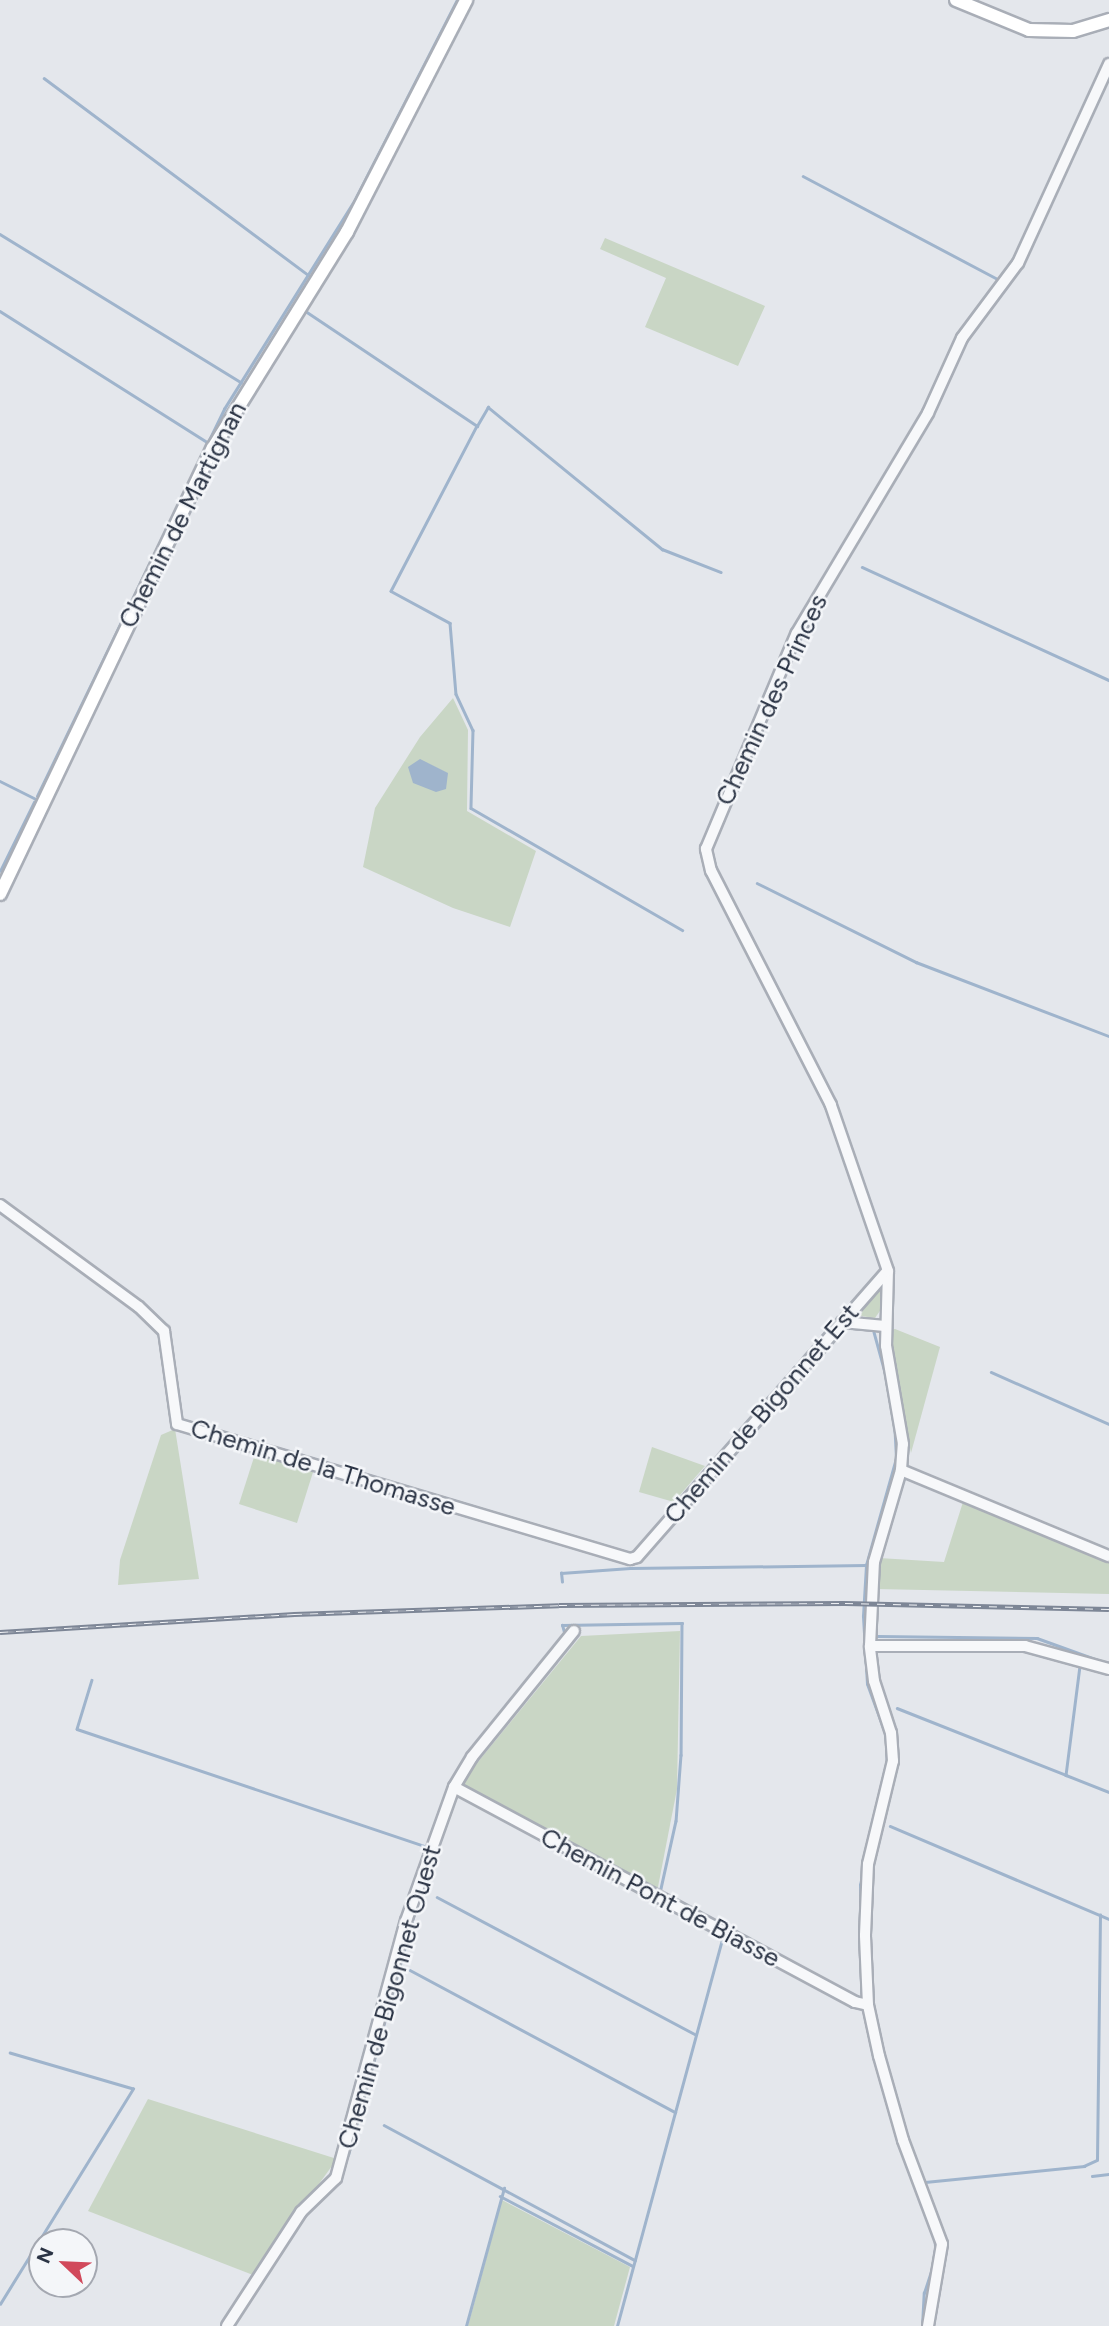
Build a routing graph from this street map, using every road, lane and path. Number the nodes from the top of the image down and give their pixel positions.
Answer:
1 (466, 0) edge
2 (956, 0) edge
3 (1109, 20) edge
4 (1109, 64) edge
5 (0, 894) edge
6 (0, 1205) edge
7 (888, 1271) junction
8 (842, 1322) junction
9 (885, 1326) junction
10 (901, 1470) junction
11 (1109, 1556) edge
12 (636, 1557) joint
13 (574, 1631) dead end
14 (870, 1646) junction
15 (1109, 1668) edge
16 (454, 1787) junction
17 (868, 2005) junction
18 (227, 2326) edge
19 (928, 2326) edge

1 - 5 main road, Chemin de Martignan
2 - 3 main road
4 - 7 street, Chemin des Princes
6 - 12 street, Chemin de la Thomasse
7 - 8 street, Chemin de Bigonnet Est
7 - 9 street, Chemin des Princes
8 - 9 street
8 - 12 street, Chemin de Bigonnet Est
9 - 10 street, Chemin des Princes
10 - 11 street
10 - 14 street, Chemin des Princes
13 - 16 street, Chemin de Bigonnet Ouest
14 - 15 street
14 - 17 street, Chemin des Princes
16 - 17 street, Chemin Pont de Biasse
16 - 18 street, Chemin de Bigonnet Ouest
17 - 19 street, Chemin des Princes

